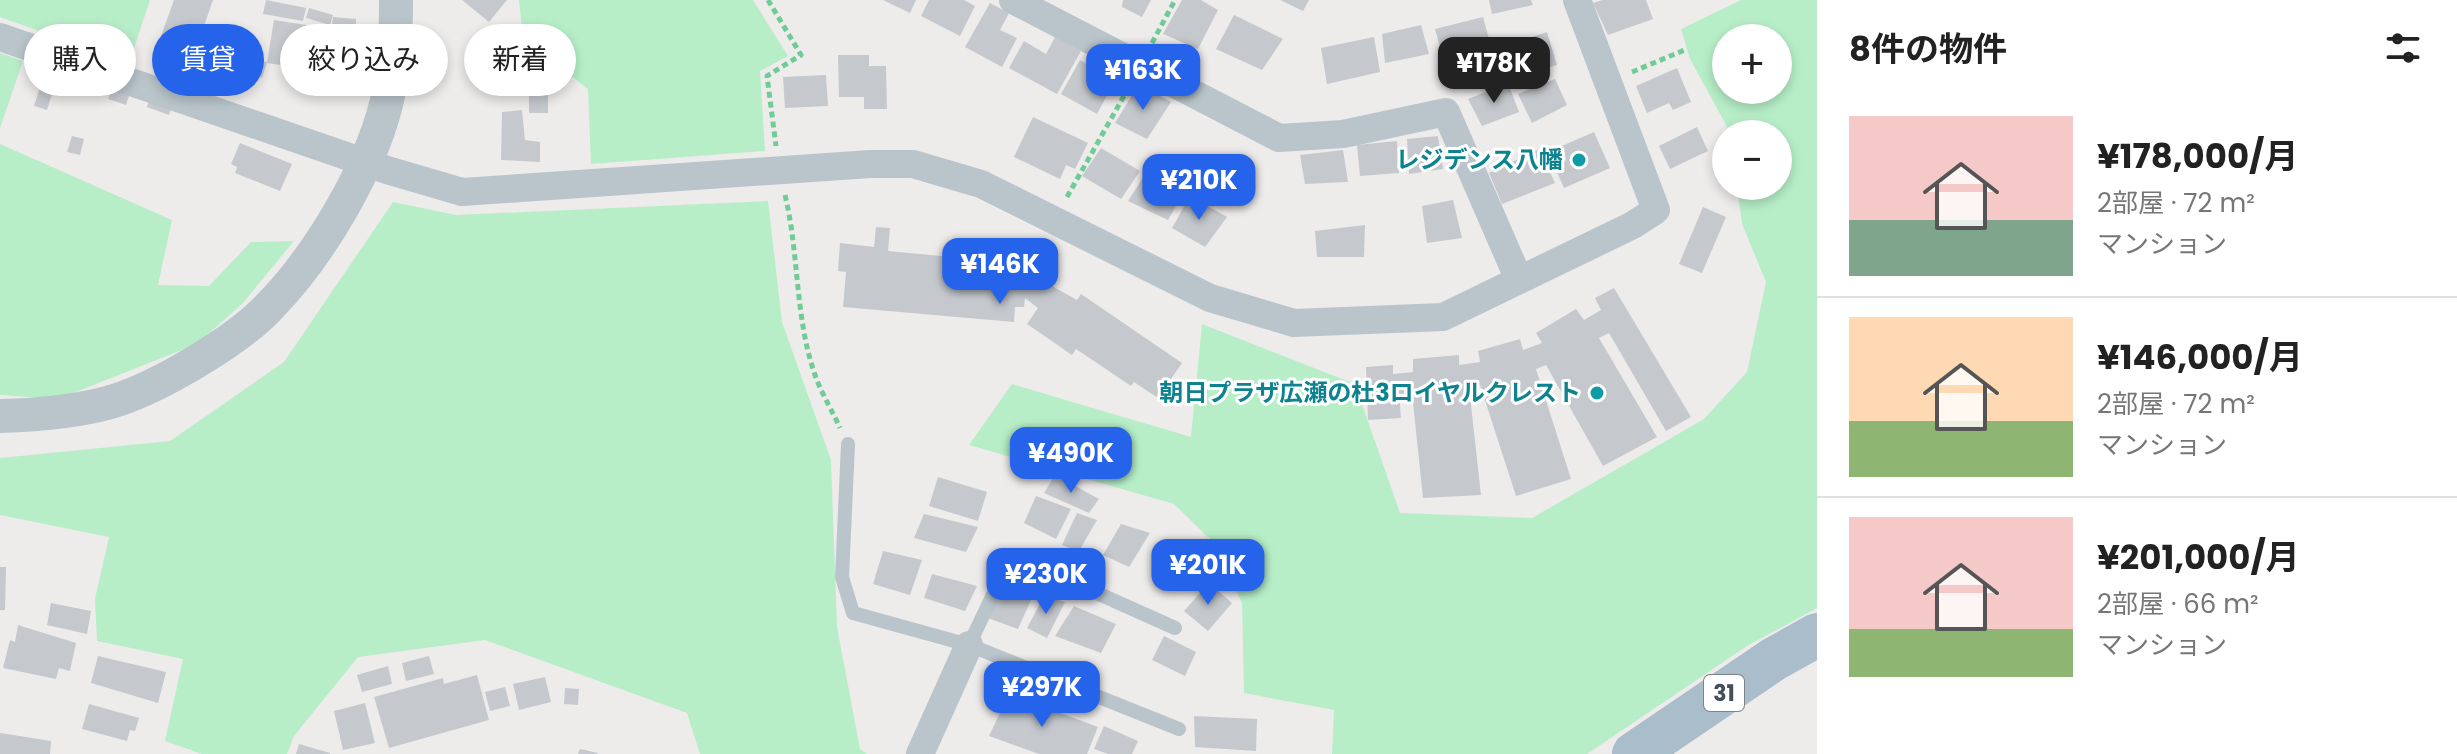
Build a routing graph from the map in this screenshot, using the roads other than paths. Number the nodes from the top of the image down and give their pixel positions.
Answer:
1 (396, 0) edge
2 (1013, 0) edge
3 (1577, 0) edge
4 (0, 37) edge
5 (365, 162) junction
6 (1519, 280) junction
7 (0, 416) edge
8 (848, 444) road end
9 (1175, 628) dead end
10 (1817, 635) edge
11 (969, 645) junction
12 (1179, 729) dead end
13 (920, 754) edge
14 (1634, 754) edge

1 - 5 street
2 - 6 street
3 - 6 street
4 - 5 street
5 - 6 street
5 - 7 street
8 - 11 lane
9 - 11 lane
10 - 14 main road, 31
11 - 12 lane
11 - 13 street

